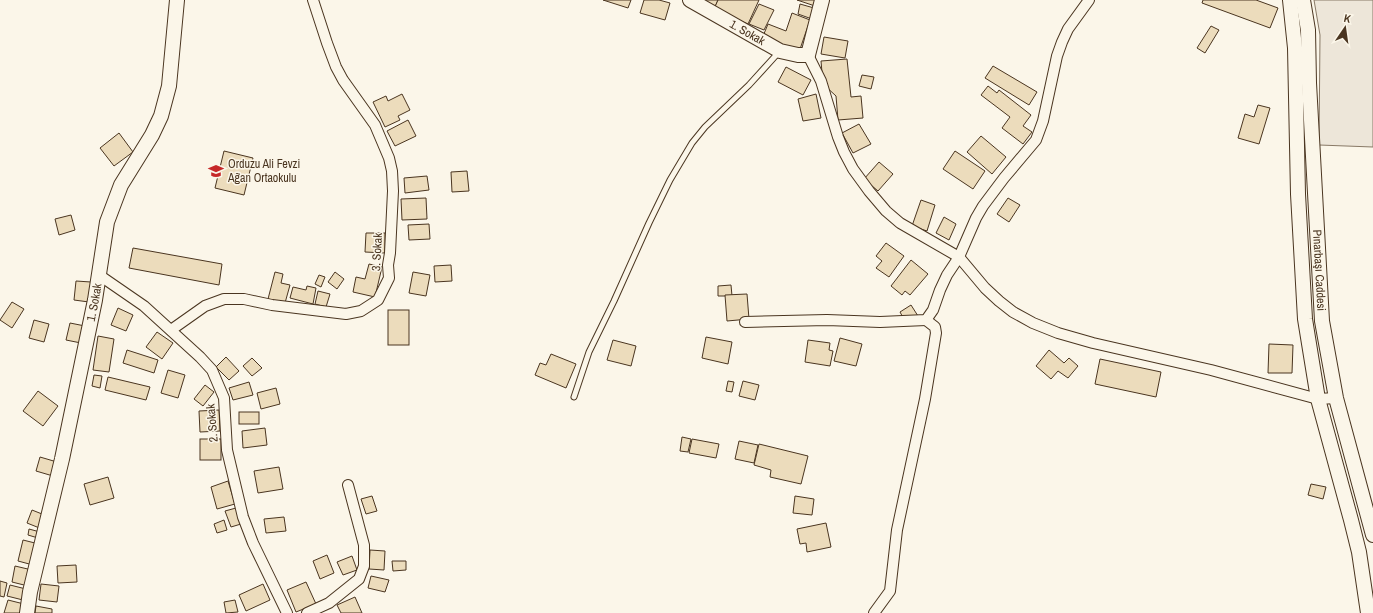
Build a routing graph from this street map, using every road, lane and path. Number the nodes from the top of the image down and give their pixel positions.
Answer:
1 (177, 0) edge
2 (313, 0) edge
3 (690, 0) edge
4 (822, 0) edge
5 (1088, 0) edge
6 (1290, 0) edge
7 (1303, 0) edge
8 (780, 51) junction
9 (808, 55) junction
10 (959, 257) junction
11 (98, 275) junction
12 (926, 320) junction
13 (745, 322) dead end
14 (171, 330) junction
15 (574, 397) dead end
16 (1336, 398) junction
17 (1318, 399) junction
18 (348, 485) dead end
19 (1373, 535) edge
20 (27, 613) edge
21 (287, 613) edge
22 (307, 613) edge
23 (874, 613) edge
24 (1368, 613) edge

1 - 11 street, 1. Sokak
2 - 14 street, 3. Sokak
3 - 8 street, 1. Sokak
4 - 9 street
5 - 10 street
6 - 17 street
7 - 16 street, Pınarbaşı Caddesi
8 - 9 street, 1. Sokak
8 - 15 lane
9 - 10 street
10 - 12 street
10 - 17 street
11 - 14 street, 2. Sokak
11 - 20 street, 1. Sokak
12 - 13 street
12 - 23 street
14 - 21 street, 2. Sokak
16 - 17 street
16 - 19 street, Pınarbaşı Caddesi
17 - 24 street
18 - 22 street

